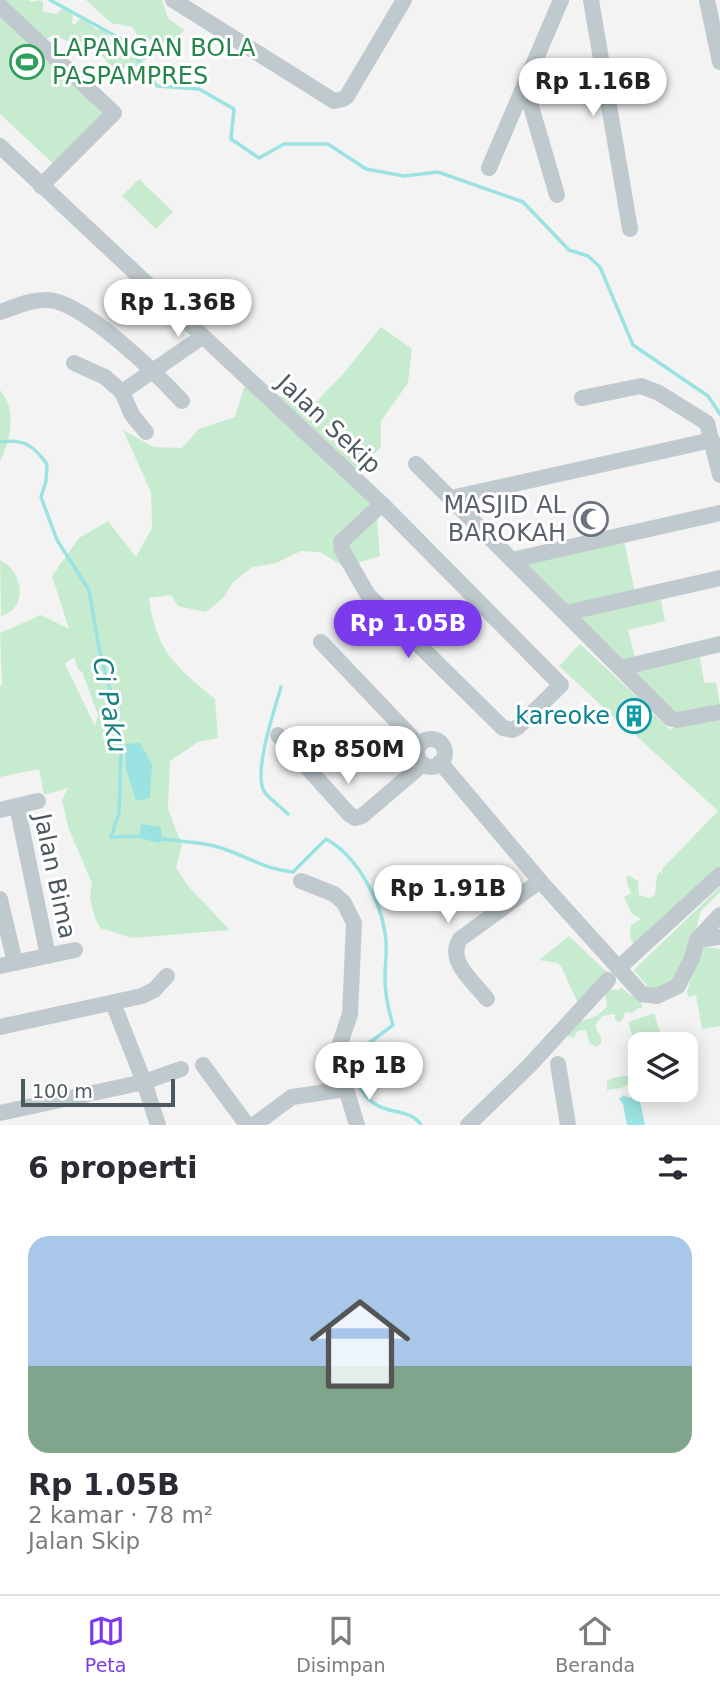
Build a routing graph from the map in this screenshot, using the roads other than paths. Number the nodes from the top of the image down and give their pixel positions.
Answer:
1 (173, 0) edge
2 (561, 0) edge
3 (591, 0) edge
4 (707, 0) edge
5 (397, 3) edge
6 (0, 6) edge
7 (720, 62) edge
8 (525, 86) junction
9 (0, 146) edge
10 (489, 168) dead end
11 (41, 186) junction
12 (557, 195) dead end
13 (630, 229) dead end
14 (0, 313) edge
15 (202, 337) junction
16 (74, 362) dead end
17 (154, 370) junction
18 (122, 392) junction
19 (582, 398) dead end
20 (182, 401) dead end
21 (146, 432) dead end
22 (712, 440) junction
23 (416, 464) dead end
24 (720, 475) edge
25 (451, 498) junction
26 (382, 504) junction
27 (720, 513) edge
28 (512, 560) junction
29 (720, 578) edge
30 (566, 613) junction
31 (321, 642) dead end
32 (720, 644) edge
33 (621, 668) junction
34 (720, 712) edge
35 (278, 735) dead end
36 (419, 745) junction
37 (440, 762) junction
38 (423, 764) junction
39 (38, 801) dead end
40 (17, 806) junction
41 (0, 810) edge
42 (720, 875) edge
43 (301, 881) dead end
44 (540, 881) junction
45 (0, 900) edge
46 (720, 915) edge
47 (720, 937) edge
48 (697, 940) junction
49 (75, 950) dead end
50 (48, 956) junction
51 (618, 963) junction
52 (8, 965) edge
53 (167, 976) dead end
54 (608, 980) dead end
55 (487, 999) dead end
56 (113, 1003) junction
57 (0, 1027) edge
58 (558, 1064) dead end
59 (203, 1065) dead end
60 (181, 1069) dead end
61 (144, 1082) junction
62 (346, 1088) junction
63 (0, 1113) edge
64 (158, 1125) edge
65 (247, 1125) edge
66 (254, 1125) edge
67 (357, 1125) edge
68 (468, 1125) edge
69 (568, 1125) edge

1 - 5 street
2 - 8 street
3 - 13 street
4 - 7 street
6 - 11 street
8 - 10 street
8 - 12 street
9 - 11 street, Jalan Sekip
11 - 15 street, Jalan Sekip
14 - 17 street
15 - 17 street
15 - 26 street, Jalan Sekip
16 - 18 street
17 - 18 street
17 - 20 street
18 - 21 street
19 - 22 street
22 - 24 street
22 - 25 street
23 - 25 street
25 - 28 street
26 - 26 street, Jalan Sekip
27 - 28 street
28 - 30 street
29 - 30 street
30 - 33 street
31 - 36 street
32 - 33 street
33 - 34 street
35 - 38 street
36 - 37 street
36 - 38 street
37 - 38 street
37 - 44 street
39 - 40 street
40 - 41 street
40 - 50 street, Jalan Bima
42 - 51 street
43 - 62 street
44 - 51 street
44 - 55 street
45 - 52 street
46 - 48 street
47 - 48 street
48 - 51 street
49 - 50 street
50 - 52 street
53 - 56 street
54 - 68 street
56 - 57 street
56 - 61 street
58 - 69 street
59 - 65 street
60 - 61 street
61 - 63 street
61 - 64 street
62 - 66 street
62 - 67 street

